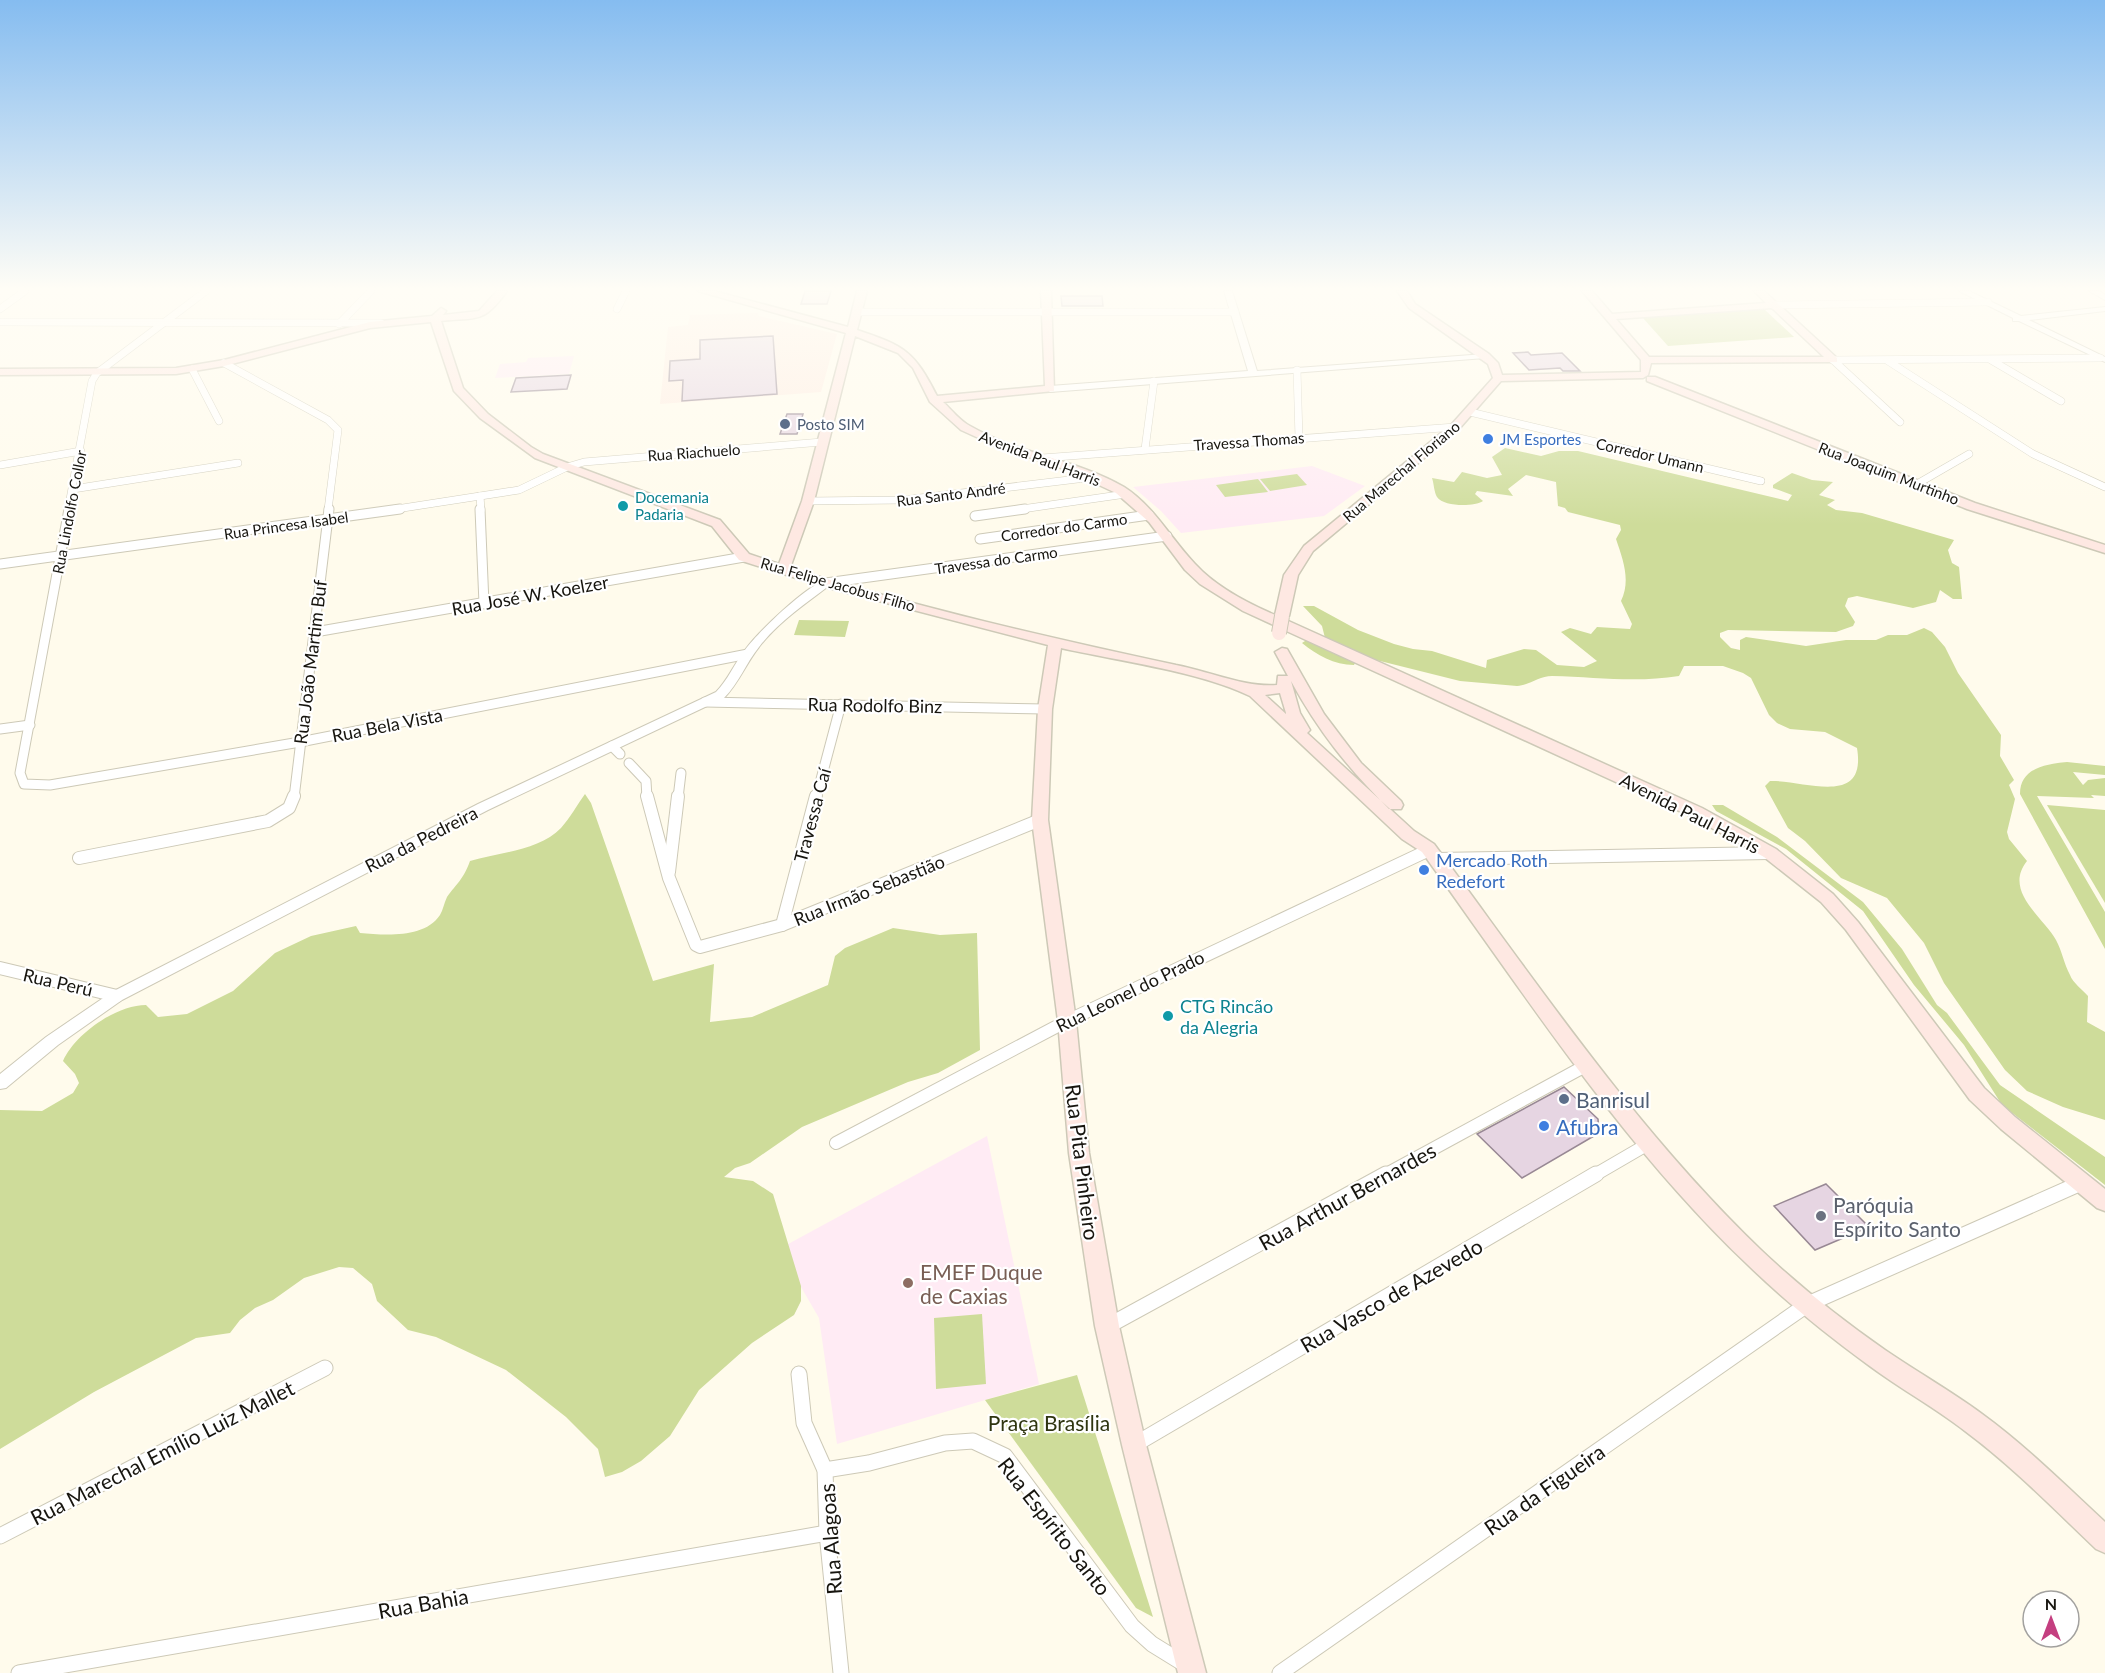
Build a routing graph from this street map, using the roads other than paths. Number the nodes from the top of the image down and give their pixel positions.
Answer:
1 (103, 369) edge
2 (192, 369) joint
3 (235, 369) edge
4 (451, 369) edge
5 (841, 369) edge
6 (919, 369) edge
7 (1049, 369) edge
8 (1252, 369) edge
9 (1309, 369) edge
10 (1495, 369) edge
11 (1649, 369) edge
12 (1695, 369) edge
13 (1843, 369) edge
14 (1901, 369) edge
15 (2006, 369) edge
16 (1297, 370) junction
17 (1651, 372) junction
18 (1, 373) edge
19 (98, 373) junction
20 (1253, 373) junction
21 (1498, 378) junction
22 (1154, 381) junction
23 (1050, 389) junction
24 (934, 400) junction
25 (2061, 401) dead end
26 (1470, 412) junction
27 (219, 421) dead end
28 (1900, 422) dead end
29 (1455, 427) junction
30 (1299, 438) junction
31 (822, 442) junction
32 (1145, 449) junction
33 (81, 451) junction
34 (1969, 454) dead end
35 (1042, 458) junction
36 (238, 463) dead end
37 (0, 465) edge
38 (567, 467) junction
39 (1094, 477) junction
40 (1761, 481) dead end
41 (1917, 484) junction
42 (2105, 487) edge
43 (74, 489) junction
44 (1126, 494) junction
45 (480, 496) junction
46 (808, 501) junction
47 (1149, 515) junction
48 (975, 516) dead end
49 (328, 520) junction
50 (1167, 536) junction
51 (980, 539) dead end
52 (2105, 549) edge
53 (60, 557) junction
54 (744, 557) junction
55 (0, 564) edge
56 (783, 570) junction
57 (826, 583) junction
58 (484, 604) junction
59 (315, 632) junction
60 (1055, 643) junction
61 (1282, 652) junction
62 (748, 654) junction
63 (1235, 683) junction
64 (1285, 688) junction
65 (1260, 691) junction
66 (705, 702) junction
67 (841, 704) junction
68 (1045, 709) junction
69 (1293, 713) junction
70 (30, 724) junction
71 (0, 729) edge
72 (1306, 739) junction
73 (300, 742) junction
74 (629, 763) dead end
75 (1355, 766) junction
76 (681, 773) dead end
77 (24, 784) joint
78 (1368, 787) junction
79 (1040, 820) junction
80 (1431, 852) junction
81 (1770, 853) junction
82 (79, 858) dead end
83 (669, 878) junction
84 (782, 925) junction
85 (0, 968) edge
86 (117, 996) junction
87 (1067, 1021) junction
88 (1587, 1065) junction
89 (0, 1083) edge
90 (836, 1143) dead end
91 (1648, 1144) junction
92 (2081, 1183) junction
93 (2105, 1203) edge
94 (1808, 1304) junction
95 (1107, 1326) junction
96 (325, 1368) dead end
97 (799, 1374) dead end
98 (1134, 1445) junction
99 (825, 1470) junction
100 (827, 1533) junction
101 (0, 1536) edge
102 (2105, 1540) edge
103 (1192, 1671) edge
104 (19, 1673) edge
105 (841, 1673) edge
106 (1280, 1673) edge

1 - 19 street
2 - 19 main road
2 - 27 street
3 - 49 street, Rua João Martim Buf
4 - 38 main road, Rua Felipe Jacobus Filho
5 - 31 main road
6 - 24 main road, Avenida Paul Harris
7 - 23 main road
8 - 20 street
9 - 16 street
10 - 21 main road
11 - 17 main road
12 - 17 main road
13 - 28 street
14 - 42 street
15 - 25 street
16 - 20 street
16 - 30 street
17 - 21 main road, Rua Joaquim Murtinho
17 - 41 main road, Rua Joaquim Murtinho
18 - 19 main road
19 - 33 street, Rua Lindolfo Collor
20 - 22 street
21 - 26 main road, Rua Marechal Floriano
22 - 23 street
22 - 32 street
23 - 24 main road
24 - 35 main road, Avenida Paul Harris
26 - 29 main road, Rua Marechal Floriano
26 - 40 street, Corredor Umann
29 - 30 street, Travessa Thomas
29 - 61 main road, Rua Marechal Floriano, bridge
30 - 32 street, Travessa Thomas
31 - 38 street, Rua Riachuelo
31 - 46 main road
32 - 35 street, Travessa Thomas
33 - 37 street
33 - 43 street, Rua Lindolfo Collor
34 - 41 street
35 - 39 main road, Avenida Paul Harris
36 - 43 street
38 - 45 street, Rua Princesa Isabel
38 - 54 main road, Rua Felipe Jacobus Filho
39 - 44 main road, Avenida Paul Harris
39 - 46 street, Rua Santo André
41 - 52 main road, Rua Joaquim Murtinho
43 - 53 street, Rua Lindolfo Collor
44 - 47 main road, Avenida Paul Harris
44 - 48 street
45 - 49 street, Rua Princesa Isabel
45 - 58 street
46 - 56 main road
47 - 50 main road, Avenida Paul Harris
47 - 51 street, Corredor do Carmo
49 - 53 street, Rua Princesa Isabel
49 - 59 street, Rua João Martim Buf
50 - 57 street, Travessa do Carmo
50 - 81 main road, Avenida Paul Harris
53 - 55 street, Rua Princesa Isabel
53 - 70 street, Rua Lindolfo Collor
54 - 56 main road, Rua Felipe Jacobus Filho
54 - 58 street, Rua José W. Koelzer
56 - 57 main road, Rua Felipe Jacobus Filho
57 - 60 main road, Rua Felipe Jacobus Filho
57 - 62 street, Rua da Pedreira
58 - 59 street, Rua José W. Koelzer
59 - 73 street, Rua João Martim Buf
60 - 63 main road, Rua Felipe Jacobus Filho
60 - 68 main road, Rua Pita Pinheiro
61 - 64 main road, Rua Marechal Floriano
61 - 75 main road
62 - 66 street, Rua da Pedreira
62 - 73 street, Rua Bela Vista
63 - 65 main road, Rua Felipe Jacobus Filho
63 - 72 main road
64 - 65 main road, Rua Felipe Jacobus Filho
64 - 69 main road, Rua Marechal Floriano
65 - 69 main road
66 - 67 street, Rua Rodolfo Binz
66 - 86 street, Rua da Pedreira
67 - 68 street, Rua Rodolfo Binz
67 - 84 street, Travessa Caí
68 - 79 main road, Rua Pita Pinheiro
69 - 72 main road, Rua Marechal Floriano
69 - 75 main road
70 - 71 street
70 - 77 street, Rua Lindolfo Collor
72 - 78 main road
73 - 77 street, Rua Bela Vista
73 - 82 street, Rua João Martim Buf
74 - 83 street
75 - 78 main road
76 - 83 street
78 - 80 main road
79 - 84 street, Rua Irmão Sebastião
79 - 87 main road, Rua Pita Pinheiro
80 - 81 street
80 - 87 street, Rua Leonel do Prado
80 - 88 main road
81 - 92 main road, Avenida Paul Harris
83 - 84 street, Rua Irmão Sebastião
85 - 86 street, Rua Perú
86 - 89 street, Rua da Pedreira
87 - 90 street, Rua Leonel do Prado
87 - 95 main road, Rua Pita Pinheiro
88 - 91 main road
88 - 95 street, Rua Arthur Bernardes
91 - 94 main road
91 - 98 street, Rua Vasco de Azevedo
92 - 93 main road, Avenida Paul Harris
92 - 94 street, Rua da Figueira
94 - 102 main road
94 - 106 street, Rua da Figueira
95 - 98 main road, Rua Pita Pinheiro
96 - 101 street, Rua Marechal Emílio Luiz Mallet
97 - 99 street, Rua Alagoas
98 - 103 main road, Rua Pita Pinheiro
99 - 100 street, Rua Alagoas
99 - 103 street, Rua Espírito Santo
100 - 104 street, Rua Bahia
100 - 105 street, Rua Alagoas

